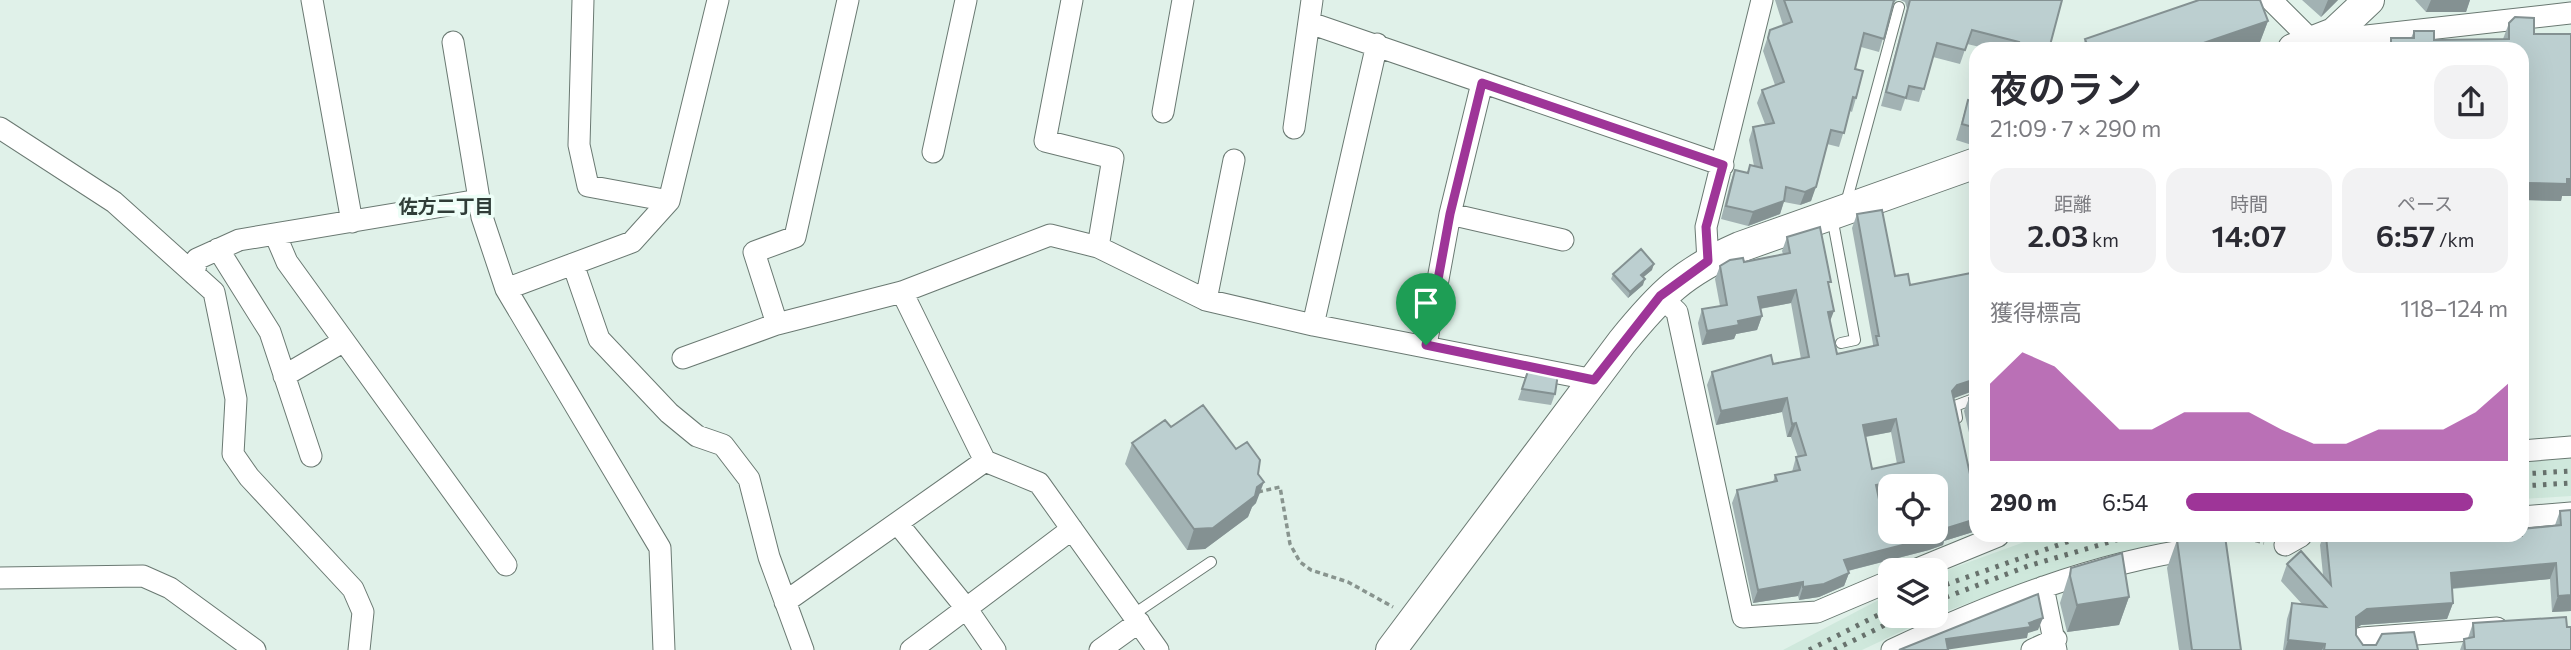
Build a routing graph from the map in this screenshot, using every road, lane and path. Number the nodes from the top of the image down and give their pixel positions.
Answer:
1 (312, 0) edge
2 (583, 0) edge
3 (719, 0) edge
4 (848, 0) edge
5 (966, 0) edge
6 (1072, 0) edge
7 (1183, 0) edge
8 (1312, 0) edge
9 (1762, 0) edge
10 (2271, 0) edge
11 (2369, 0) edge
12 (1899, 7) dead end
13 (2571, 13) edge
14 (1310, 23) junction
15 (453, 42) dead end
16 (2301, 42) edge
17 (2311, 42) edge
18 (2373, 42) edge
19 (1377, 44) junction
20 (1482, 83) junction
21 (1163, 112) dead end
22 (0, 128) edge
23 (1294, 128) dead end
24 (933, 152) dead end
25 (1234, 160) dead end
26 (1723, 165) junction
27 (1969, 166) edge
28 (479, 200) junction
29 (670, 201) junction
30 (1837, 213) junction
31 (1450, 214) junction
32 (352, 222) junction
33 (275, 234) junction
34 (1563, 240) dead end
35 (1098, 247) junction
36 (218, 249) junction
37 (1708, 261) junction
38 (573, 264) junction
39 (194, 274) junction
40 (506, 289) junction
41 (902, 292) junction
42 (1660, 296) junction
43 (1206, 300) junction
44 (777, 324) junction
45 (1313, 325) junction
46 (344, 341) junction
47 (1841, 343) dead end
48 (1426, 345) junction
49 (683, 358) dead end
50 (284, 376) junction
51 (1594, 380) junction
52 (1969, 401) edge
53 (1961, 433) edge
54 (2571, 447) edge
55 (2529, 450) edge
56 (311, 456) dead end
57 (985, 461) junction
58 (1253, 493) edge
59 (2571, 513) edge
60 (2529, 516) edge
61 (898, 524) junction
62 (1072, 528) junction
63 (1978, 542) edge
64 (2261, 542) edge
65 (2280, 542) edge
66 (2215, 546) edge
67 (1942, 558) edge
68 (1211, 562) dead end
69 (506, 565) dead end
70 (0, 578) edge
71 (1878, 586) edge
72 (2043, 587) junction
73 (785, 602) junction
74 (966, 608) junction
75 (1401, 611) dead end
76 (1137, 618) junction
77 (2517, 627) edge
78 (2056, 644) edge
79 (255, 650) edge
80 (359, 650) edge
81 (664, 650) edge
82 (803, 650) edge
83 (911, 650) edge
84 (995, 650) edge
85 (1100, 650) edge
86 (1158, 650) edge
87 (1391, 650) edge
88 (1892, 650) edge
89 (2032, 650) edge
90 (2363, 650) edge

1 - 32 street
2 - 29 street
3 - 29 street
4 - 44 street
5 - 24 street
6 - 35 street
7 - 21 street
8 - 14 street
9 - 26 street
10 - 16 street
11 - 17 street
12 - 30 lane
13 - 18 street
14 - 19 street
14 - 23 street
15 - 28 street
19 - 20 street
19 - 45 street
20 - 26 street
20 - 31 street
22 - 39 street
25 - 43 street
26 - 37 street
27 - 30 street
28 - 32 street
28 - 40 street
29 - 38 street
30 - 37 street
30 - 47 lane
31 - 34 street
31 - 48 street
32 - 33 street
33 - 36 street
33 - 46 street
35 - 41 street
35 - 43 street
36 - 39 street
36 - 50 street
37 - 42 street
38 - 40 street
38 - 73 street
39 - 80 street
40 - 81 street
41 - 44 street
41 - 57 street
42 - 51 street
42 - 71 street
43 - 45 street
44 - 49 street
45 - 48 street
46 - 50 street
46 - 69 street
48 - 51 street
50 - 56 street
51 - 87 street
52 - 53 lane
54 - 55 street
57 - 61 street
57 - 62 street
58 - 75 path
59 - 60 street
61 - 73 street
61 - 74 street
62 - 74 street
62 - 76 street
63 - 67 street
64 - 65 path
66 - 72 street
68 - 76 lane
70 - 79 street
72 - 78 street
72 - 88 street
73 - 82 street
74 - 83 street
74 - 84 street
76 - 85 street
76 - 86 street
77 - 90 street
78 - 89 street

